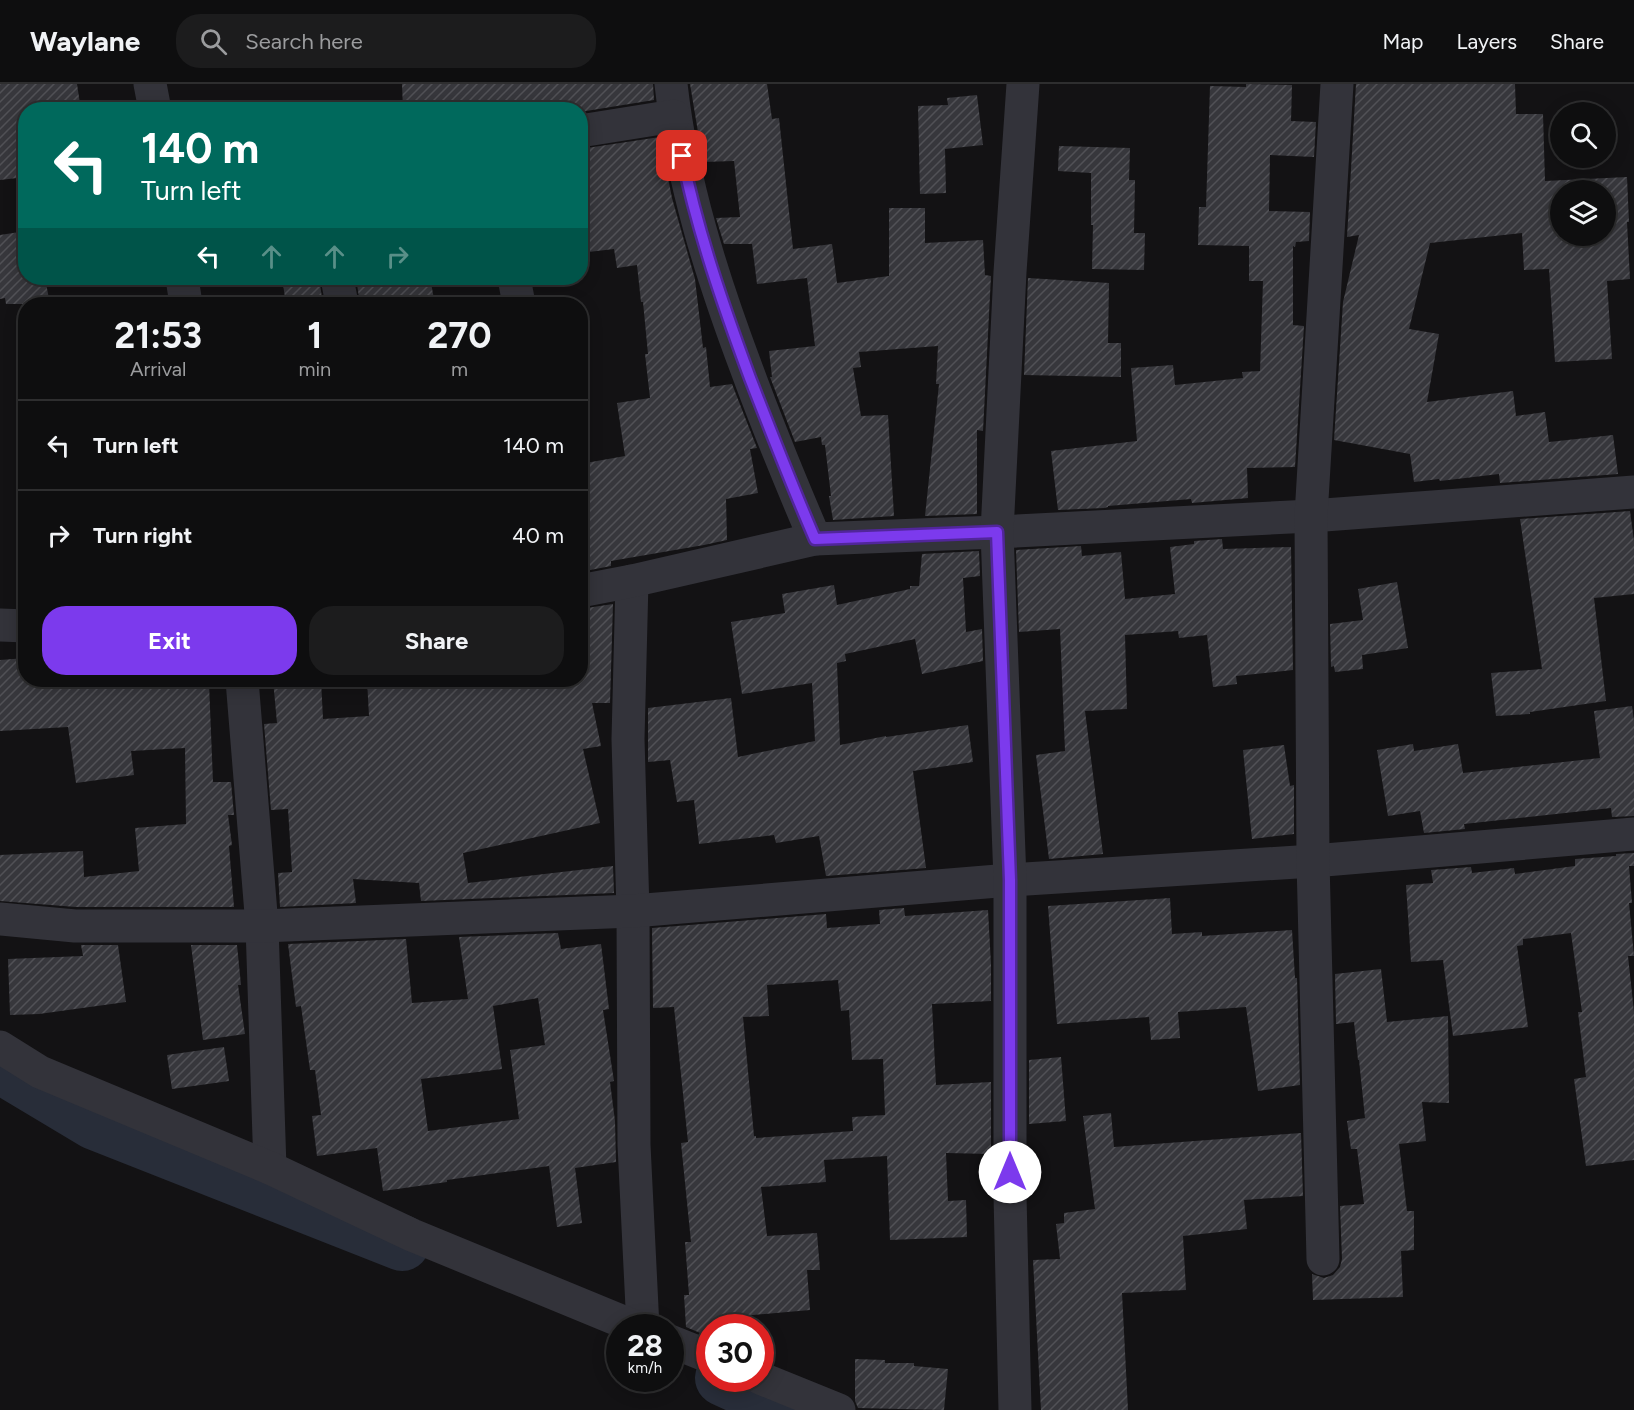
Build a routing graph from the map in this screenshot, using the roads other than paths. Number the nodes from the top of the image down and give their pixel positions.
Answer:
1 (150, 84) edge
2 (1023, 84) edge
3 (1337, 84) edge
4 (672, 100) edge
5 (153, 102) edge
6 (588, 128) edge
7 (1634, 492) edge
8 (1311, 516) junction
9 (997, 532) junction
10 (815, 539) junction
11 (632, 581) junction
12 (588, 589) edge
13 (243, 687) edge
14 (1634, 834) edge
15 (1313, 861) junction
16 (1010, 880) junction
17 (633, 911) junction
18 (0, 919) edge
19 (262, 926) junction
20 (0, 1047) edge
21 (270, 1168) junction
22 (1323, 1259) dead end
23 (643, 1314) edge
24 (606, 1315) edge
25 (774, 1384) edge
26 (839, 1410) edge
27 (1015, 1410) edge

1 - 5 street
2 - 9 street
3 - 8 street
4 - 6 street
4 - 10 street
7 - 8 street
8 - 9 street
8 - 15 street
9 - 10 street
9 - 16 street
10 - 11 street
11 - 12 street
11 - 17 street
13 - 19 street
14 - 15 street
15 - 16 street
15 - 22 street
16 - 17 street
16 - 27 street
17 - 19 street
17 - 23 street
18 - 19 street
19 - 21 street
20 - 21 street
21 - 24 street
25 - 26 street

